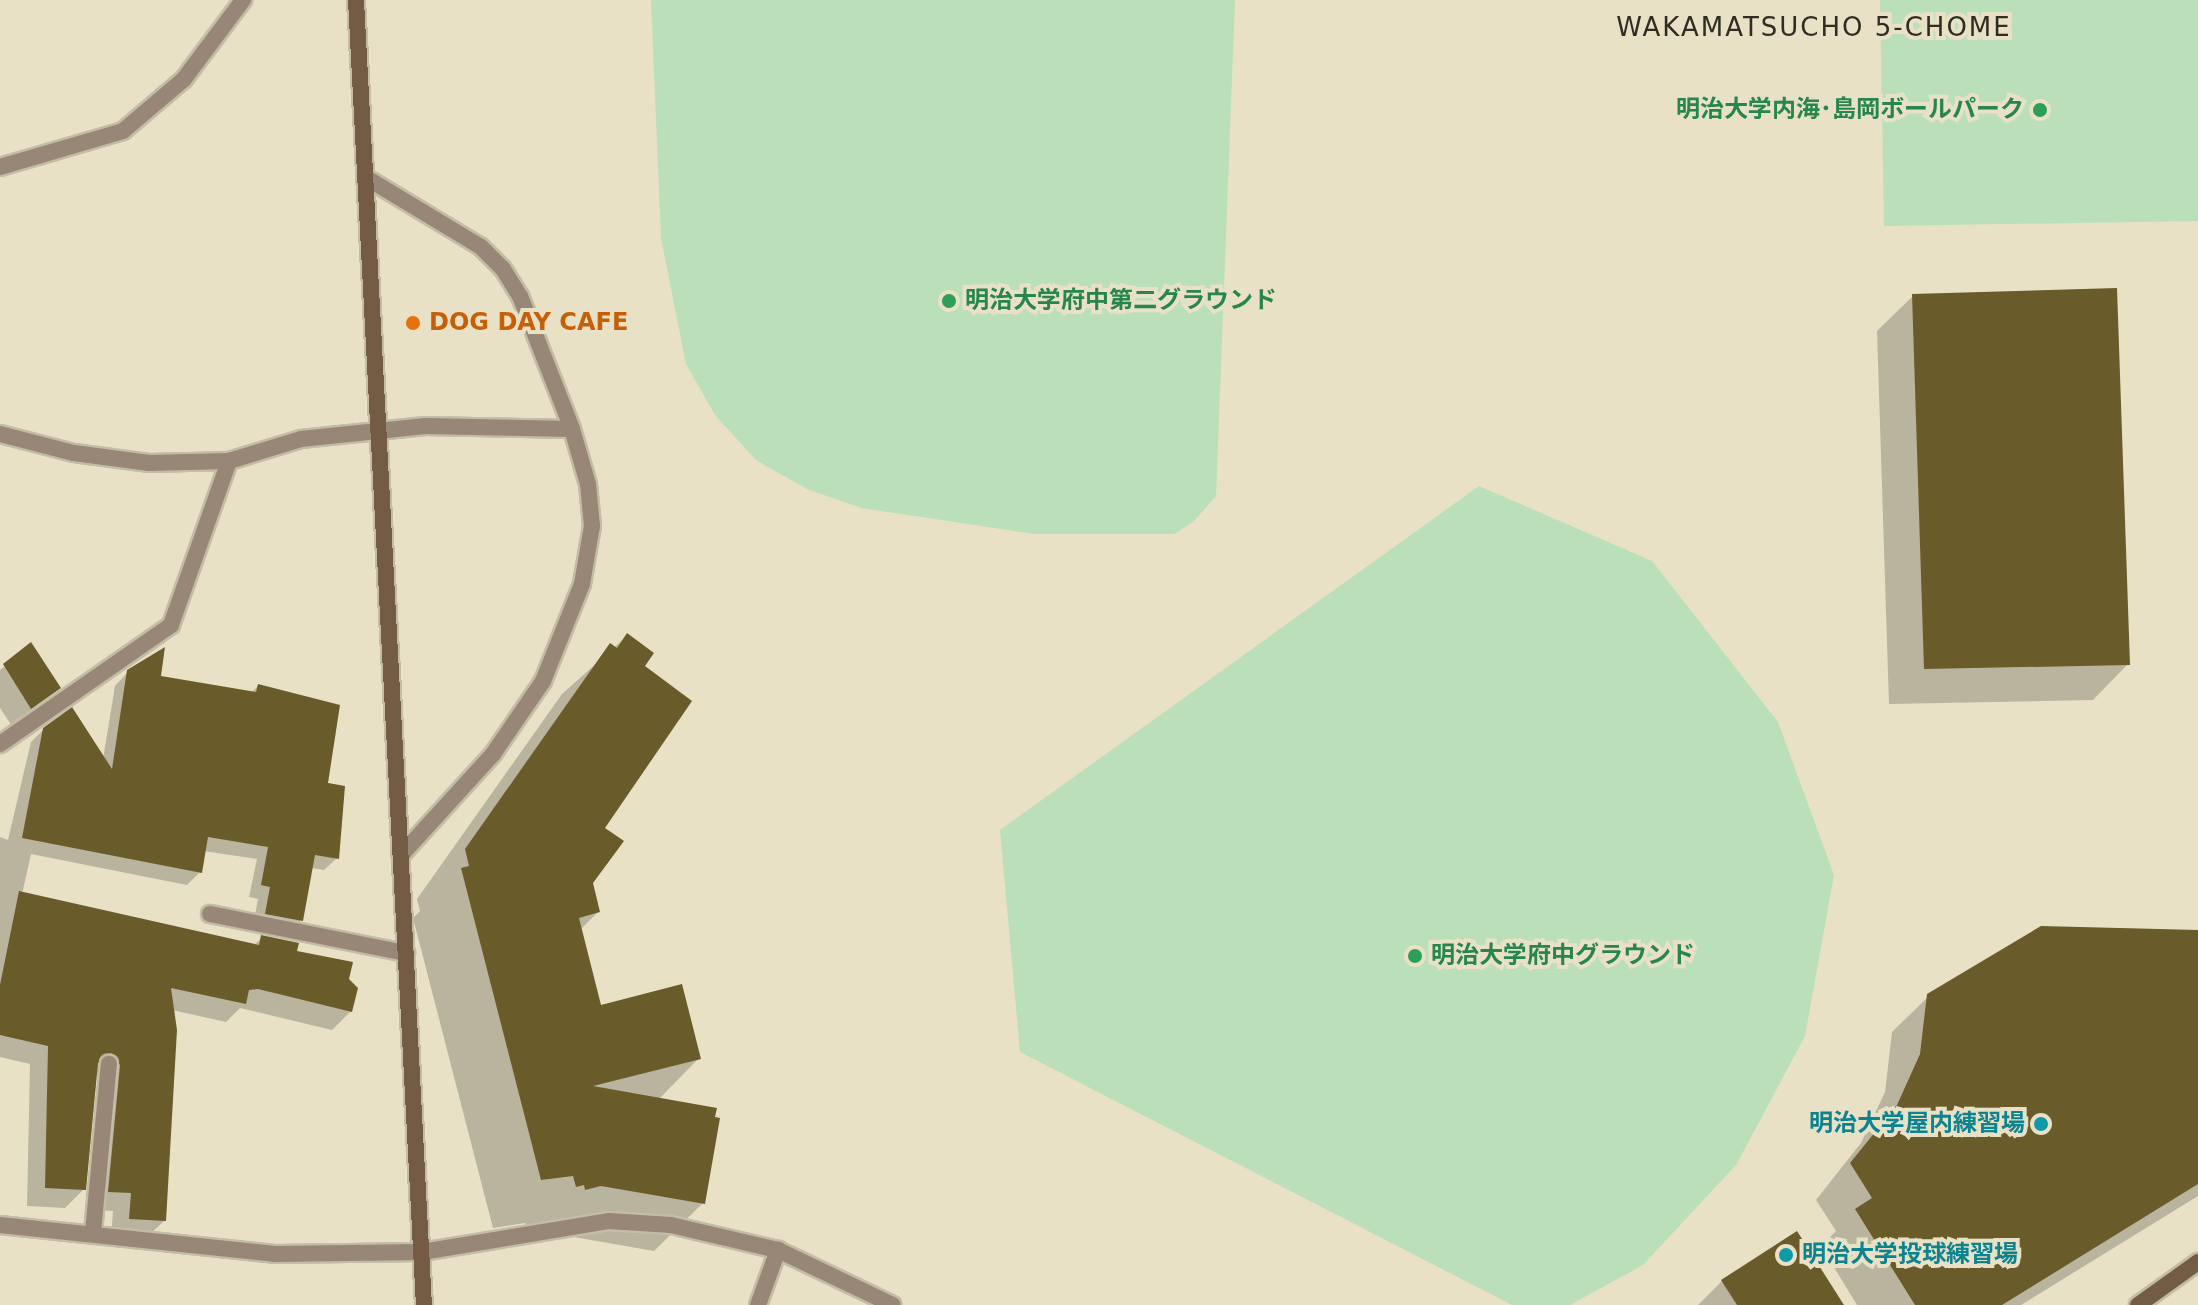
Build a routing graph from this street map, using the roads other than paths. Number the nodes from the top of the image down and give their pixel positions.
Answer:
1 (243, 0) edge
2 (356, 0) edge
3 (0, 167) edge
4 (365, 177) junction
5 (572, 429) junction
6 (379, 431) junction
7 (0, 434) edge
8 (229, 461) junction
9 (0, 744) edge
10 (401, 855) junction
11 (210, 914) dead end
12 (406, 953) junction
13 (109, 1064) dead end
14 (0, 1225) edge
15 (93, 1232) junction
16 (778, 1250) junction
17 (422, 1252) junction
18 (2198, 1262) edge
19 (424, 1305) edge
20 (758, 1305) edge
21 (893, 1305) edge
22 (2138, 1305) edge

1 - 3 street
2 - 4 main road
4 - 5 street
4 - 6 main road
5 - 6 street
5 - 10 street
6 - 8 street
6 - 10 main road
7 - 8 street
8 - 9 street
10 - 12 main road
11 - 12 street
12 - 17 main road
13 - 15 street
14 - 15 street
15 - 17 street
16 - 17 street
16 - 20 street
16 - 21 street
17 - 19 main road
18 - 22 main road

